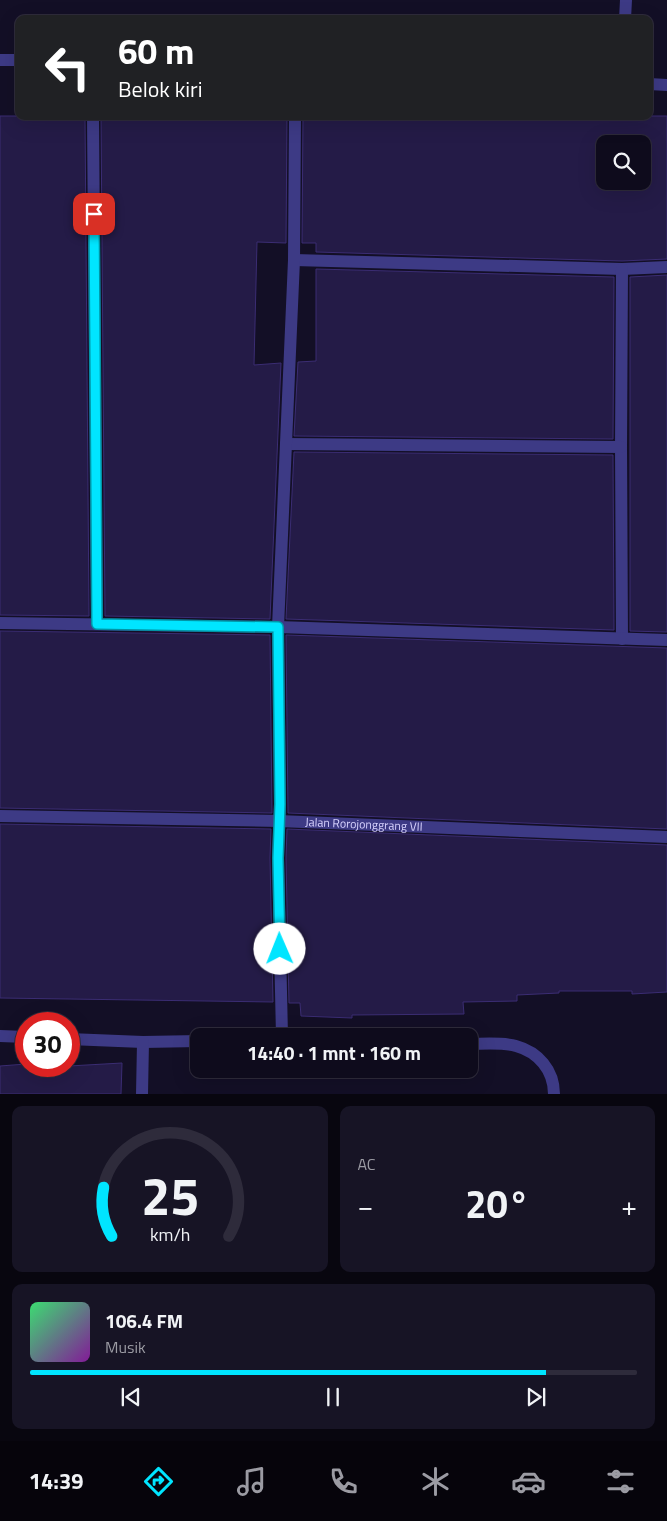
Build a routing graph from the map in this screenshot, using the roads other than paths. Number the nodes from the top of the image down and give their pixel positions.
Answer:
1 (626, 0) edge
2 (625, 15) edge
3 (0, 60) edge
4 (15, 60) edge
5 (653, 84) edge
6 (667, 85) edge
7 (93, 120) edge
8 (294, 120) edge
9 (294, 260) junction
10 (667, 267) edge
11 (622, 269) junction
12 (286, 444) junction
13 (621, 447) junction
14 (0, 623) edge
15 (97, 624) junction
16 (278, 627) junction
17 (622, 639) junction
18 (667, 640) edge
19 (0, 816) edge
20 (279, 821) junction
21 (667, 837) edge
22 (282, 1028) edge
23 (0, 1036) edge
24 (15, 1037) edge
25 (80, 1039) edge
26 (190, 1041) edge
27 (143, 1042) junction
28 (478, 1044) edge
29 (142, 1094) edge
30 (554, 1094) edge

1 - 2 street
3 - 4 street
5 - 6 street
7 - 15 street
8 - 9 street
9 - 11 street
9 - 12 street
10 - 11 street
11 - 13 street
12 - 13 street
12 - 16 street
13 - 17 street
14 - 15 street
15 - 16 street
16 - 17 street
16 - 20 street
17 - 18 street
19 - 20 street, Jalan Rorojonggrang VII
20 - 21 street, Jalan Rorojonggrang VII
20 - 22 street
23 - 24 street
25 - 27 street
26 - 27 street
27 - 29 street
28 - 30 street

